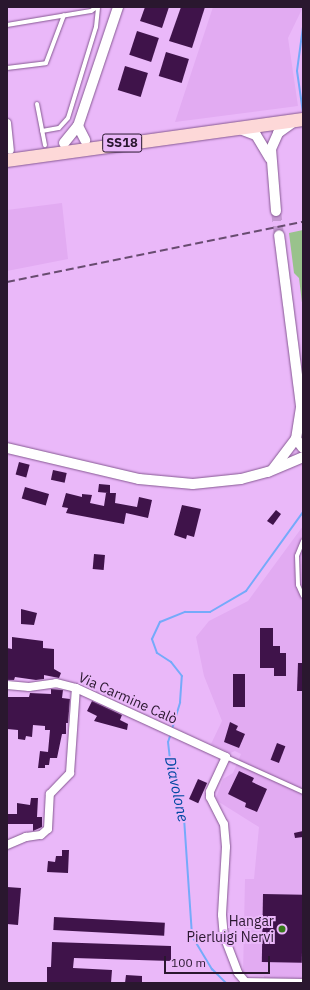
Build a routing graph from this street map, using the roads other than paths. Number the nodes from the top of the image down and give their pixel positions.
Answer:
1 (98, 7) edge
2 (118, 7) edge
3 (64, 15) junction
4 (7, 25) edge
5 (7, 68) edge
6 (37, 104) dead end
7 (300, 117) edge
8 (7, 123) edge
9 (78, 126) junction
10 (238, 128) junction
11 (42, 131) junction
12 (85, 140) junction
13 (64, 143) junction
14 (45, 145) junction
15 (8, 153) edge
16 (270, 159) junction
17 (276, 211) tunnel mouth
18 (279, 236) tunnel mouth
19 (302, 407) edge
20 (296, 439) junction
21 (7, 448) edge
22 (303, 448) edge
23 (303, 457) edge
24 (271, 471) junction
25 (303, 541) edge
26 (303, 596) edge
27 (7, 685) edge
28 (76, 688) junction
29 (226, 757) junction
30 (303, 792) edge
31 (7, 845) edge
32 (245, 981) edge
33 (303, 981) edge

1 - 3 lane
1 - 11 lane
2 - 9 street
3 - 4 lane
3 - 5 lane
6 - 11 lane
7 - 10 main road, SS18
7 - 12 main road, SS18
7 - 16 street
8 - 15 street
9 - 12 street
9 - 13 street
10 - 15 main road, SS18
10 - 16 street
11 - 14 lane
12 - 13 main road, SS18
13 - 14 main road, SS18
14 - 15 main road, SS18
16 - 17 street
18 - 19 street
19 - 20 street
20 - 22 street
20 - 24 street
21 - 24 street
23 - 24 street
25 - 26 lane
27 - 28 street, Via Carmine Calò
28 - 29 street, Via Carmine Calò
28 - 31 street
29 - 30 lane
29 - 32 street
32 - 33 lane

